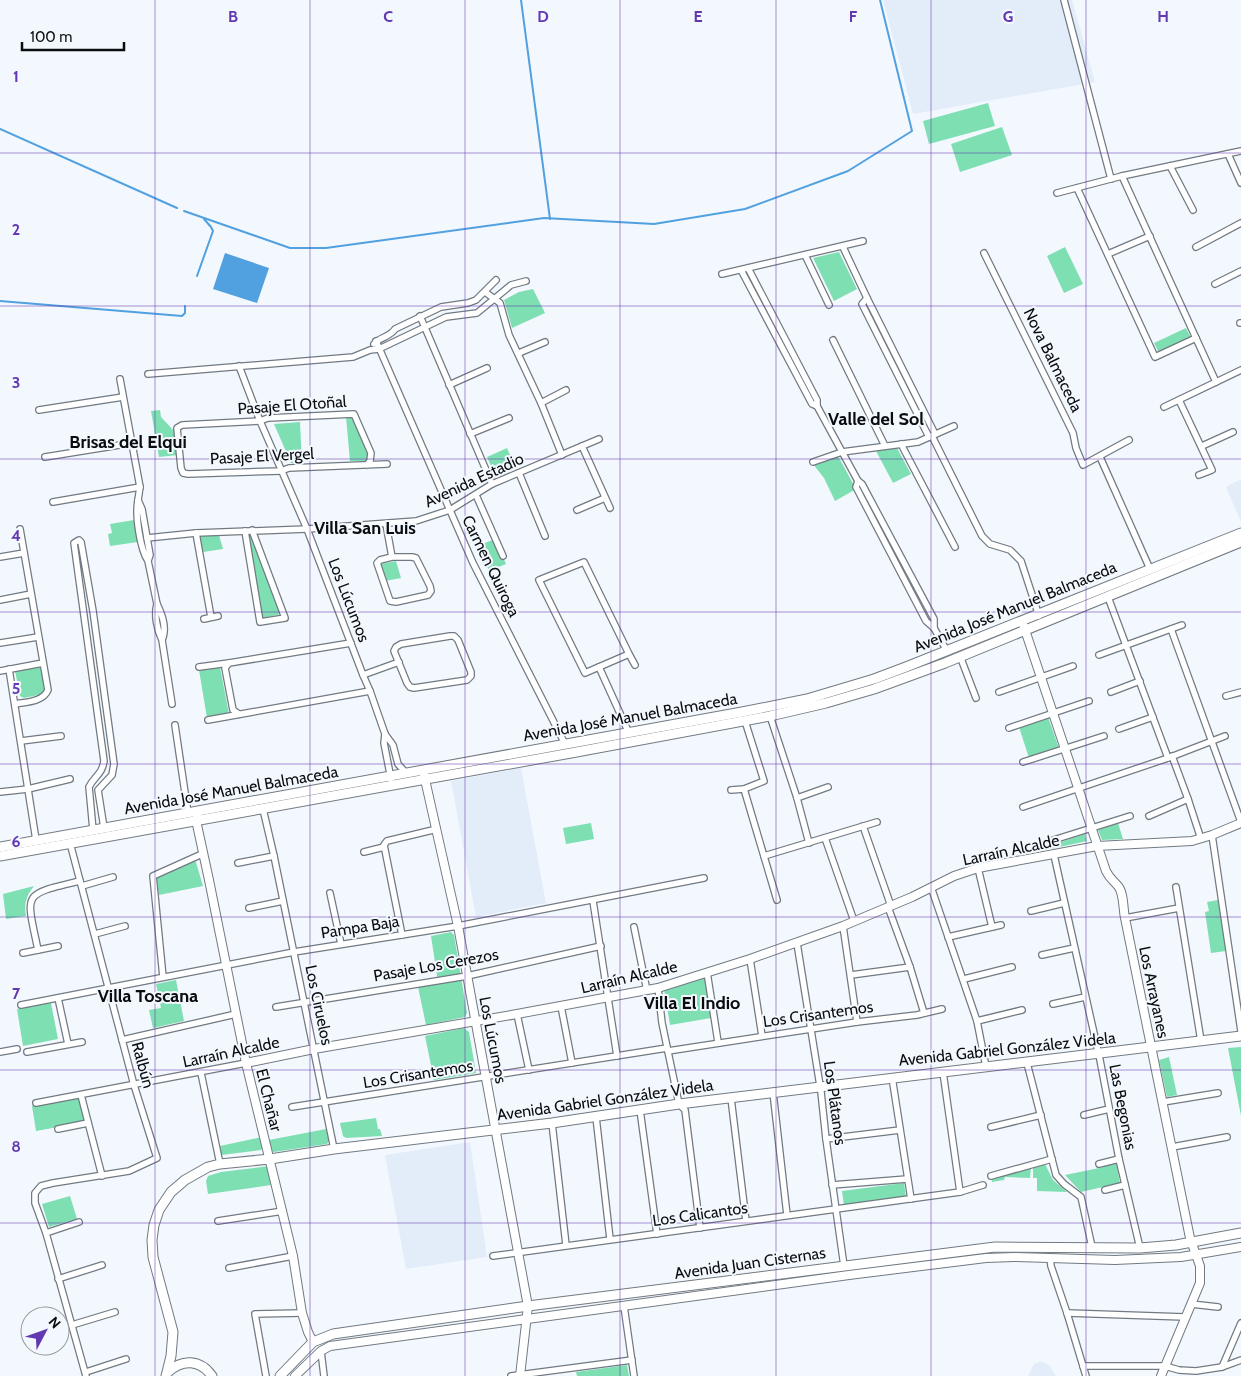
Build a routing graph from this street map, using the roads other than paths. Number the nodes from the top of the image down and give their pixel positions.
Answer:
1 (1064, 0) edge
2 (1241, 151) edge
3 (1228, 154) junction
4 (1170, 166) junction
5 (1122, 176) junction
6 (1111, 179) junction
7 (1241, 183) edge
8 (1076, 188) junction
9 (1057, 193) dead end
10 (1193, 210) dead end
11 (1241, 223) edge
12 (1150, 236) junction
13 (863, 241) dead end
14 (1196, 246) dead end
15 (843, 247) junction
16 (984, 253) dead end
17 (1108, 254) junction
18 (805, 255) junction
19 (748, 268) junction
20 (741, 270) junction
21 (1241, 271) edge
22 (722, 274) dead end
23 (496, 280) dead end
24 (526, 281) dead end
25 (1215, 284) dead end
26 (485, 292) junction
27 (495, 299) junction
28 (829, 305) dead end
29 (769, 315) junction
30 (420, 316) junction
31 (425, 327) junction
32 (1196, 338) junction
33 (833, 340) dead end
34 (376, 341) junction
35 (544, 342) dead end
36 (380, 349) junction
37 (370, 350) junction
38 (519, 353) junction
39 (239, 366) junction
40 (487, 368) dead end
41 (1241, 370) edge
42 (148, 374) dead end
43 (120, 379) dead end
44 (1216, 382) junction
45 (449, 385) junction
46 (566, 390) dead end
47 (123, 397) junction
48 (1179, 400) junction
49 (541, 403) junction
50 (1164, 407) dead end
51 (39, 410) dead end
52 (509, 418) dead end
53 (260, 421) junction
54 (954, 426) dead end
55 (177, 428) joint
56 (1233, 432) dead end
57 (470, 434) junction
58 (932, 436) junction
59 (599, 439) dead end
60 (1129, 440) dead end
61 (132, 442) junction
62 (901, 444) junction
63 (582, 446) junction
64 (885, 446) junction
65 (1202, 446) junction
66 (842, 452) junction
67 (562, 455) junction
68 (45, 457) dead end
69 (1100, 457) junction
70 (813, 462) dead end
71 (386, 464) dead end
72 (367, 465) junction
73 (281, 471) junction
74 (519, 473) junction
75 (1199, 475) dead end
76 (858, 481) junction
77 (492, 484) junction
78 (140, 487) junction
79 (476, 495) junction
80 (605, 498) junction
81 (138, 500) junction
82 (53, 502) dead end
83 (610, 508) dead end
84 (450, 510) junction
85 (577, 510) dead end
86 (386, 524) junction
87 (884, 527) junction
88 (307, 529) junction
89 (20, 530) dead end
90 (248, 530) junction
91 (878, 530) junction
92 (196, 533) junction
93 (1241, 533) edge
94 (545, 536) dead end
95 (147, 538) junction
96 (1241, 542) edge
97 (955, 547) dead end
98 (24, 553) junction
99 (503, 556) dead end
100 (0, 557) edge
101 (392, 557) junction
102 (148, 561) junction
103 (1150, 569) junction
104 (907, 570) junction
105 (901, 574) junction
106 (31, 594) junction
107 (1108, 597) junction
108 (0, 600) edge
109 (83, 611) junction
110 (93, 611) junction
111 (204, 619) dead end
112 (1040, 619) junction
113 (1023, 625) junction
114 (1182, 625) dead end
115 (934, 628) junction
116 (1171, 629) junction
117 (38, 637) junction
118 (0, 643) edge
119 (351, 643) junction
120 (1126, 644) junction
121 (947, 651) junction
122 (629, 654) junction
123 (1099, 655) dead end
124 (960, 656) junction
125 (399, 662) junction
126 (43, 663) junction
127 (229, 663) junction
128 (635, 665) dead end
129 (1073, 666) dead end
130 (198, 667) dead end
131 (599, 668) junction
132 (9, 669) junction
133 (101, 669) junction
134 (91, 670) junction
135 (0, 671) edge
136 (363, 675) junction
137 (1042, 678) junction
138 (1140, 681) junction
139 (370, 691) junction
140 (999, 692) dead end
141 (1112, 692) dead end
142 (1241, 692) edge
143 (1226, 696) dead end
144 (976, 698) dead end
145 (1088, 700) dead end
146 (15, 704) junction
147 (172, 704) dead end
148 (1052, 713) junction
149 (239, 714) junction
150 (770, 716) junction
151 (1153, 717) junction
152 (208, 720) dead end
153 (745, 721) junction
154 (175, 725) dead end
155 (1009, 728) dead end
156 (1119, 728) dead end
157 (628, 731) junction
158 (385, 734) junction
159 (61, 736) dead end
160 (100, 736) junction
161 (110, 736) junction
162 (1104, 736) dead end
163 (1225, 736) dead end
164 (21, 741) junction
165 (1212, 741) junction
166 (565, 744) junction
167 (1065, 748) junction
168 (1170, 757) junction
169 (1023, 762) dead end
170 (406, 773) junction
171 (424, 775) junction
172 (390, 776) junction
173 (70, 779) dead end
174 (392, 786) junction
175 (828, 787) dead end
176 (28, 789) junction
177 (744, 789) junction
178 (1079, 789) junction
179 (732, 790) dead end
180 (0, 792) edge
181 (797, 798) junction
182 (1188, 799) junction
183 (1023, 807) dead end
184 (206, 809) junction
185 (263, 809) junction
186 (188, 813) junction
187 (1130, 816) dead end
188 (1149, 816) dead end
189 (196, 820) junction
190 (877, 822) dead end
191 (1241, 823) edge
192 (863, 826) junction
193 (104, 828) junction
194 (1090, 828) junction
195 (437, 829) junction
196 (93, 830) junction
197 (1212, 835) junction
198 (825, 838) junction
199 (1201, 839) junction
200 (36, 840) junction
201 (1047, 842) dead end
202 (70, 843) junction
203 (809, 843) junction
204 (1097, 846) junction
205 (0, 847) edge
206 (384, 847) junction
207 (364, 852) dead end
208 (202, 854) junction
209 (1054, 855) junction
210 (0, 856) edge
211 (274, 856) junction
212 (764, 856) junction
213 (238, 863) dead end
214 (978, 868) junction
215 (113, 878) dead end
216 (704, 878) dead end
217 (81, 884) junction
218 (931, 887) junction
219 (1176, 887) dead end
220 (330, 893) dead end
221 (777, 900) dead end
222 (283, 901) junction
223 (593, 901) junction
224 (1064, 903) junction
225 (890, 906) junction
226 (249, 908) dead end
227 (1179, 908) junction
228 (1031, 911) dead end
229 (1125, 918) junction
230 (854, 921) junction
231 (1001, 925) dead end
232 (125, 926) dead end
233 (458, 926) junction
234 (843, 926) junction
235 (634, 927) dead end
236 (992, 927) junction
237 (95, 934) junction
238 (402, 935) junction
239 (948, 937) junction
240 (797, 943) junction
241 (341, 944) junction
242 (58, 946) dead end
243 (601, 946) junction
244 (1074, 948) junction
245 (38, 950) junction
246 (23, 952) dead end
247 (294, 952) junction
248 (1042, 955) dead end
249 (750, 959) junction
250 (226, 965) junction
251 (910, 967) junction
252 (1012, 968) dead end
253 (707, 972) junction
254 (851, 975) junction
255 (467, 976) junction
256 (163, 977) junction
257 (964, 980) junction
258 (109, 988) junction
259 (658, 988) junction
260 (647, 991) junction
261 (1085, 997) junction
262 (58, 998) junction
263 (607, 998) junction
264 (304, 1002) junction
265 (1053, 1004) dead end
266 (21, 1005) dead end
267 (562, 1006) junction
268 (276, 1007) dead end
269 (942, 1009) dead end
270 (1022, 1010) dead end
271 (924, 1013) junction
272 (236, 1014) junction
273 (517, 1014) junction
274 (475, 1021) junction
275 (977, 1021) junction
276 (857, 1022) junction
277 (810, 1029) junction
278 (1241, 1031) edge
279 (762, 1036) junction
280 (1241, 1036) edge
281 (122, 1040) junction
282 (82, 1042) dead end
283 (718, 1042) junction
284 (1201, 1042) junction
285 (68, 1044) junction
286 (1152, 1047) junction
287 (17, 1049) dead end
288 (314, 1049) junction
289 (668, 1049) junction
290 (0, 1052) edge
291 (28, 1052) dead end
292 (1098, 1054) junction
293 (617, 1056) junction
294 (1026, 1062) junction
295 (246, 1063) junction
296 (572, 1063) junction
297 (986, 1067) junction
298 (529, 1070) junction
299 (200, 1072) junction
300 (943, 1072) junction
301 (486, 1077) junction
302 (892, 1077) junction
303 (134, 1085) junction
304 (820, 1087) junction
305 (772, 1092) junction
306 (1218, 1093) dead end
307 (81, 1095) junction
308 (731, 1098) junction
309 (325, 1102) junction
310 (1163, 1102) junction
311 (36, 1103) dead end
312 (679, 1104) junction
313 (292, 1107) dead end
314 (1109, 1109) junction
315 (640, 1110) junction
316 (1041, 1115) junction
317 (1084, 1115) dead end
318 (596, 1117) junction
319 (88, 1123) junction
320 (552, 1123) junction
321 (992, 1127) dead end
322 (58, 1129) dead end
323 (900, 1130) junction
324 (496, 1131) junction
325 (1228, 1137) dead end
326 (826, 1139) junction
327 (1172, 1147) junction
328 (334, 1149) junction
329 (270, 1159) junction
330 (1052, 1159) junction
331 (1119, 1159) junction
332 (220, 1164) junction
333 (1100, 1164) dead end
334 (102, 1176) junction
335 (991, 1176) dead end
336 (907, 1179) junction
337 (832, 1185) junction
338 (983, 1185) dead end
339 (1125, 1185) junction
340 (1104, 1190) dead end
341 (960, 1192) junction
342 (911, 1199) junction
343 (835, 1210) junction
344 (282, 1211) junction
345 (788, 1215) junction
346 (218, 1221) dead end
347 (746, 1221) junction
348 (79, 1222) dead end
349 (700, 1228) junction
350 (1241, 1233) edge
351 (46, 1234) junction
352 (656, 1234) junction
353 (610, 1239) junction
354 (1191, 1242) junction
355 (566, 1245) junction
356 (1092, 1247) junction
357 (1241, 1247) edge
358 (1140, 1248) junction
359 (518, 1252) junction
360 (1196, 1255) junction
361 (293, 1256) junction
362 (493, 1256) dead end
363 (1050, 1258) junction
364 (102, 1265) dead end
365 (844, 1266) junction
366 (229, 1268) dead end
367 (58, 1278) junction
368 (1191, 1304) junction
369 (528, 1306) junction
370 (624, 1306) junction
371 (1218, 1307) dead end
372 (115, 1312) dead end
373 (302, 1313) junction
374 (1067, 1313) junction
375 (1185, 1317) junction
376 (526, 1320) junction
377 (1241, 1322) edge
378 (72, 1325) junction
379 (313, 1342) junction
380 (321, 1351) junction
381 (126, 1359) dead end
382 (632, 1360) junction
383 (1241, 1360) edge
384 (1083, 1366) junction
385 (1165, 1366) junction
386 (1222, 1367) junction
387 (572, 1368) junction
388 (86, 1374) edge
389 (166, 1374) edge
390 (212, 1376) edge
391 (266, 1376) edge
392 (280, 1376) edge
393 (295, 1376) edge
394 (324, 1376) edge
395 (517, 1376) edge
396 (573, 1376) edge
397 (634, 1376) edge
398 (1086, 1376) edge
399 (1161, 1376) edge

1 - 6 street
2 - 3 street
3 - 4 street
3 - 7 street
4 - 5 street
4 - 10 street
5 - 6 street
5 - 12 street
6 - 8 street
8 - 9 street
8 - 17 street
11 - 14 street
12 - 17 street
12 - 32 street
13 - 15 street
15 - 18 street
15 - 58 street
16 - 69 street, Nova Balmaceda
17 - 32 street
18 - 19 street
18 - 28 street
19 - 20 street
19 - 29 street
20 - 22 street
20 - 29 street
21 - 25 street
23 - 26 street
24 - 27 street
26 - 27 street
26 - 30 street
27 - 31 street
27 - 38 street
29 - 66 street
30 - 31 street
30 - 34 street
31 - 36 street
31 - 45 street
32 - 44 street
33 - 64 street
34 - 36 street, Carmen Quiroga
34 - 37 street
35 - 38 street
36 - 37 street
36 - 84 street, Carmen Quiroga
37 - 39 street
38 - 49 street
39 - 42 street
39 - 53 street, Los Lúcumos
40 - 45 street
41 - 44 street
43 - 47 street
44 - 48 street
45 - 57 street
46 - 49 street
47 - 51 street
47 - 61 street
48 - 50 street
48 - 65 street
49 - 67 street
52 - 57 street
53 - 55 street, Pasaje El Otoñal
53 - 72 street, Pasaje El Otoñal
53 - 73 street, Los Lúcumos
54 - 58 street
55 - 73 street, Pasaje El Vergel
56 - 65 street
57 - 77 street
58 - 62 street
58 - 112 street
59 - 63 street, Avenida Estadio
60 - 69 street, Nova Balmaceda
61 - 68 street
61 - 78 street
62 - 64 street
62 - 97 street
63 - 67 street, Avenida Estadio
63 - 80 street
64 - 66 street
65 - 75 street
66 - 70 street
66 - 76 street
67 - 74 street, Avenida Estadio
69 - 103 street
71 - 72 street, Pasaje El Vergel
72 - 73 street, Pasaje El Vergel
73 - 88 street, Los Lúcumos
74 - 77 street, Avenida Estadio
74 - 94 street
76 - 87 street
76 - 91 street
77 - 79 street, Avenida Estadio
78 - 81 street
78 - 82 street
79 - 84 street, Avenida Estadio
79 - 99 street
80 - 83 street
80 - 85 street
81 - 95 street
81 - 102 street
84 - 86 street, Avenida Estadio
84 - 166 street, Carmen Quiroga
86 - 88 street, Avenida Estadio
86 - 101 street
87 - 91 street
87 - 104 street
88 - 90 street, Avenida Estadio
88 - 119 street, Los Lúcumos
89 - 98 street
90 - 90 street
90 - 92 street, Avenida Estadio
91 - 105 street
92 - 95 street, Avenida Estadio
92 - 111 street
93 - 103 main road, Avenida José Manuel Balmaceda
95 - 102 street
96 - 107 main road, Avenida José Manuel Balmaceda
98 - 100 street
98 - 106 street
101 - 101 street
102 - 147 street
103 - 112 main road, Avenida José Manuel Balmaceda
104 - 105 street
104 - 115 street
105 - 115 street
106 - 108 street
106 - 117 street
107 - 112 main road, Avenida José Manuel Balmaceda
107 - 120 street
109 - 110 street
109 - 110 street
109 - 134 street
110 - 133 street
112 - 113 main road, Avenida José Manuel Balmaceda
113 - 121 main road, Avenida José Manuel Balmaceda
113 - 124 main road, Avenida José Manuel Balmaceda
113 - 137 street, Los Arrayanes
114 - 116 street
115 - 121 street
116 - 120 street
116 - 165 street
117 - 118 street
117 - 126 street
119 - 127 street
119 - 136 street, Los Lúcumos
120 - 123 street
120 - 138 street
121 - 157 main road, Avenida José Manuel Balmaceda
122 - 128 street
122 - 131 street
122 - 131 street
124 - 144 street
124 - 150 main road, Avenida José Manuel Balmaceda
125 - 125 street
125 - 136 street
126 - 132 street
126 - 146 street
127 - 130 street
127 - 149 street
129 - 137 street
131 - 157 street
132 - 135 street
132 - 146 street
133 - 134 street
133 - 161 street
134 - 160 street
136 - 139 street, Los Lúcumos
137 - 140 street
137 - 148 street, Los Arrayanes
138 - 141 street
138 - 151 street
139 - 149 street
139 - 158 street, Los Lúcumos
142 - 143 street
145 - 148 street
146 - 164 street
148 - 155 street
148 - 167 street, Los Arrayanes
149 - 152 street
150 - 153 main road, Avenida José Manuel Balmaceda
150 - 181 street
151 - 156 street
151 - 168 street
153 - 171 main road, Avenida José Manuel Balmaceda
153 - 177 street
154 - 186 street
157 - 166 main road, Avenida José Manuel Balmaceda
158 - 170 street, Los Lúcumos
158 - 172 street, Los Lúcumos
159 - 164 street
160 - 161 street
160 - 196 street
161 - 193 street
162 - 167 street
163 - 165 street
164 - 176 street
165 - 168 street
165 - 191 street
166 - 171 main road, Avenida José Manuel Balmaceda
167 - 169 street
167 - 178 street, Los Arrayanes
168 - 178 street
168 - 182 street
170 - 171 main road, Avenida José Manuel Balmaceda
170 - 172 main road, Avenida José Manuel Balmaceda
171 - 174 main road, Avenida José Manuel Balmaceda
171 - 195 street, Los Lúcumos
172 - 174 street, Los Lúcumos
172 - 184 main road, Avenida José Manuel Balmaceda
173 - 176 street
174 - 185 main road, Avenida José Manuel Balmaceda
175 - 181 street
176 - 180 street
176 - 200 street
177 - 179 street
177 - 212 street
178 - 183 street
178 - 194 street, Los Arrayanes
181 - 203 street
182 - 188 street
182 - 199 street
184 - 186 main road, Avenida José Manuel Balmaceda
184 - 189 street
185 - 189 main road, Avenida José Manuel Balmaceda
185 - 211 street, Los Ciruelos
186 - 193 main road, Avenida José Manuel Balmaceda
187 - 194 street
189 - 202 main road, Avenida José Manuel Balmaceda
189 - 208 street, El Chañar
190 - 192 street
191 - 197 street, Larraín Alcalde
192 - 198 street
192 - 225 street
193 - 196 main road, Avenida José Manuel Balmaceda
194 - 201 street
194 - 204 street, Los Arrayanes
195 - 206 street
195 - 233 street, Los Lúcumos
196 - 200 main road, Avenida José Manuel Balmaceda
197 - 199 street, Larraín Alcalde
197 - 278 street
198 - 203 street
198 - 230 street
199 - 204 street, Larraín Alcalde
200 - 205 main road, Avenida José Manuel Balmaceda
202 - 210 main road, Avenida José Manuel Balmaceda
202 - 217 street, Ralbún
203 - 212 street
204 - 209 street, Larraín Alcalde
204 - 229 street, Los Arrayanes
206 - 207 street
206 - 238 street
208 - 250 street, El Chañar
208 - 256 street
209 - 214 street, Larraín Alcalde
209 - 224 street, Las Begonias
211 - 213 street
211 - 222 street, Los Ciruelos
212 - 221 street
214 - 218 street, Larraín Alcalde
214 - 236 street
215 - 217 street
216 - 223 street, Pampa Baja
217 - 237 street, Ralbún
217 - 245 street
218 - 225 street, Larraín Alcalde
218 - 239 street
219 - 227 street
220 - 241 street
222 - 226 street
222 - 247 street, Los Ciruelos
223 - 233 street, Pampa Baja
223 - 243 street
224 - 228 street
224 - 244 street, Las Begonias
225 - 230 street, Larraín Alcalde
225 - 251 street
227 - 229 street
227 - 284 street
229 - 286 street, Los Arrayanes
230 - 234 street, Larraín Alcalde
231 - 236 street
232 - 237 street
233 - 238 street, Pampa Baja
233 - 255 street, Los Lúcumos
234 - 240 street, Larraín Alcalde
234 - 254 street
235 - 260 street
236 - 239 street
237 - 258 street, Ralbún
238 - 241 street, Pampa Baja
239 - 257 street
240 - 249 street, Larraín Alcalde
240 - 277 street, Los Plátanos
241 - 247 street, Pampa Baja
242 - 245 street
243 - 255 street, Pasaje Los Cerezos
243 - 263 street
244 - 248 street
244 - 261 street, Las Begonias
245 - 246 street
247 - 250 street, Pampa Baja
247 - 264 street, Los Ciruelos
249 - 253 street, Larraín Alcalde
249 - 279 street
250 - 256 street, Pampa Baja
250 - 272 street, El Chañar
251 - 254 street
251 - 271 street
252 - 257 street
253 - 259 street, Larraín Alcalde
253 - 283 street
254 - 276 street
255 - 264 street, Pasaje Los Cerezos
255 - 274 street, Los Lúcumos
256 - 258 street, Pampa Baja
257 - 275 street
258 - 262 street, Pampa Baja
258 - 281 street, Ralbún
259 - 260 street, Larraín Alcalde
259 - 289 street
260 - 263 street, Larraín Alcalde
261 - 265 street
261 - 292 street, Las Begonias
262 - 266 street, Pampa Baja
262 - 285 street
263 - 267 street, Larraín Alcalde
263 - 293 street
264 - 268 street, Pasaje Los Cerezos
264 - 288 street, Los Ciruelos
267 - 273 street, Larraín Alcalde
267 - 296 street
269 - 271 street, Los Crisantemos
270 - 275 street
271 - 276 street, Los Crisantemos
272 - 281 street
272 - 295 street, El Chañar
273 - 274 street, Larraín Alcalde
273 - 298 street
274 - 288 street, Larraín Alcalde
274 - 301 street, Los Lúcumos
275 - 297 street
276 - 277 street, Los Crisantemos
277 - 279 street, Los Crisantemos
277 - 304 street, Los Plátanos
279 - 283 street, Los Crisantemos
280 - 284 main road, Avenida Gabriel González Videla
281 - 303 street, Ralbún
282 - 285 street
283 - 289 street, Los Crisantemos
284 - 286 main road, Avenida Gabriel González Videla
285 - 291 street
286 - 292 main road, Avenida Gabriel González Videla
286 - 310 street, Los Arrayanes
287 - 290 street
288 - 295 street, Larraín Alcalde
288 - 309 street, Los Ciruelos
289 - 293 street, Los Crisantemos
289 - 312 street
292 - 294 main road, Avenida Gabriel González Videla
292 - 314 street, Las Begonias
293 - 296 street, Los Crisantemos
294 - 297 main road, Avenida Gabriel González Videla
294 - 316 street
295 - 299 street, Larraín Alcalde
295 - 329 street, El Chañar
296 - 298 street, Los Crisantemos
297 - 300 main road, Avenida Gabriel González Videla
298 - 301 street, Los Crisantemos
299 - 303 street, Larraín Alcalde
299 - 332 street
300 - 302 main road, Avenida Gabriel González Videla
300 - 341 street
301 - 309 street, Los Crisantemos
301 - 324 street, Los Lúcumos
302 - 304 main road, Avenida Gabriel González Videla
302 - 323 street
303 - 307 street, Larraín Alcalde
303 - 334 street, Ralbún
304 - 305 main road, Avenida Gabriel González Videla
304 - 326 street, Los Plátanos
305 - 308 main road, Avenida Gabriel González Videla
305 - 345 street
306 - 310 street
307 - 311 street, Larraín Alcalde
307 - 319 street
308 - 312 main road, Avenida Gabriel González Videla
308 - 347 street
309 - 313 street, Los Crisantemos
309 - 328 street, Los Ciruelos
310 - 327 street, Los Arrayanes
312 - 315 main road, Avenida Gabriel González Videla
312 - 349 street
314 - 317 street
314 - 331 street, Las Begonias
315 - 318 main road, Avenida Gabriel González Videla
315 - 352 street
316 - 321 street
316 - 330 street
318 - 320 main road, Avenida Gabriel González Videla
318 - 353 street
319 - 322 street
319 - 334 street
320 - 324 main road, Avenida Gabriel González Videla
320 - 355 street
323 - 326 street
323 - 336 street
324 - 328 main road, Avenida Gabriel González Videla
324 - 359 street, Los Lúcumos
325 - 327 street
326 - 337 street, Los Plátanos
327 - 354 street, Los Arrayanes
328 - 329 main road, Avenida Gabriel González Videla
329 - 332 main road, Avenida Gabriel González Videla
329 - 344 street, El Chañar
330 - 335 street
330 - 356 street
331 - 333 street
331 - 339 street, Las Begonias
332 - 389 main road, Avenida Gabriel González Videla
334 - 351 street, Ralbún
336 - 337 street
336 - 342 street
337 - 343 street, Los Plátanos
338 - 341 street, Los Calicantos
339 - 340 street
339 - 358 street, Las Begonias
341 - 342 street, Los Calicantos
342 - 343 street, Los Calicantos
343 - 345 street, Los Calicantos
343 - 365 street, Los Plátanos
344 - 346 street
344 - 361 street, El Chañar
345 - 347 street, Los Calicantos
347 - 349 street, Los Calicantos
348 - 351 street
349 - 352 street, Los Calicantos
350 - 354 main road, Avenida Juan Cisternas
351 - 367 street
352 - 353 street, Los Calicantos
353 - 355 street, Los Calicantos
354 - 358 main road, Avenida Juan Cisternas
354 - 360 street, Los Arrayanes
355 - 359 street, Los Calicantos
356 - 358 main road, Avenida Juan Cisternas
356 - 365 main road, Avenida Juan Cisternas
357 - 360 street, Avenida Juan Cisternas
359 - 362 street, Los Calicantos
359 - 369 street, Los Lúcumos
360 - 363 street, Avenida Juan Cisternas
360 - 368 street, Los Arrayanes
361 - 366 street
361 - 373 street, El Chañar
363 - 370 street, Avenida Juan Cisternas
363 - 374 street
364 - 367 street
365 - 369 main road, Avenida Juan Cisternas
367 - 378 street
368 - 371 street
368 - 375 street, Los Arrayanes
369 - 376 street, Los Lúcumos
369 - 379 main road, Avenida Juan Cisternas
370 - 376 street, Avenida Juan Cisternas
370 - 382 street
372 - 378 street
373 - 379 street, El Chañar
373 - 391 street
374 - 375 street
374 - 384 street
375 - 385 street, Los Arrayanes
376 - 380 street, Avenida Juan Cisternas
376 - 395 street, Los Lúcumos
377 - 386 street
378 - 388 street
379 - 392 main road, Avenida Juan Cisternas
380 - 393 street, Avenida Juan Cisternas
380 - 394 street
381 - 388 street
382 - 387 street
382 - 397 street
383 - 386 street
384 - 385 street
384 - 398 street
385 - 386 street
385 - 399 street, Los Arrayanes
387 - 395 street
387 - 396 street
389 - 390 main road

